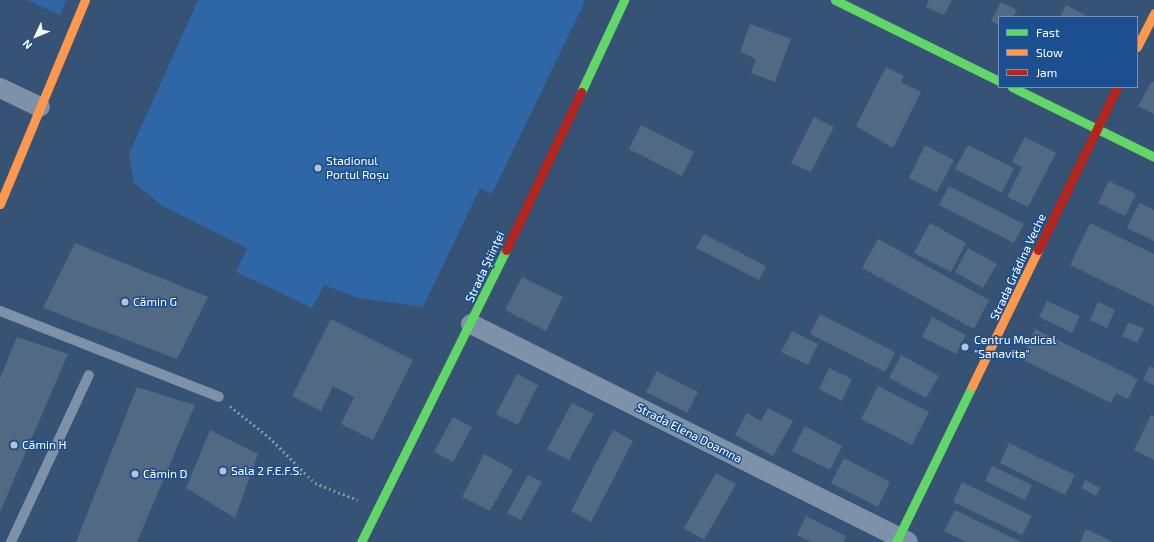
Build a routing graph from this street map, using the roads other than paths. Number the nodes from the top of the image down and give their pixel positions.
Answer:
1 (86, 0) edge
2 (624, 0) edge
3 (835, 0) edge
4 (1154, 13) edge
5 (1138, 45) edge
6 (998, 81) edge
7 (0, 88) edge
8 (1014, 88) edge
9 (1117, 88) edge
10 (40, 107) junction
11 (1097, 129) junction
12 (1154, 157) edge
13 (1, 200) edge
14 (0, 311) edge
15 (471, 324) junction
16 (89, 375) dead end
17 (219, 398) road end
18 (901, 540) edge
19 (11, 542) edge
20 (361, 542) edge

1 - 10 street
2 - 15 street, Strada Științei
3 - 6 street
4 - 5 street
7 - 10 street
8 - 11 street
9 - 11 street, Strada Grădina Veche
10 - 13 street
11 - 12 street
11 - 18 street, Strada Grădina Veche
14 - 17 lane
15 - 18 street, Strada Elena Doamna
15 - 20 street, Strada Științei
16 - 19 lane

